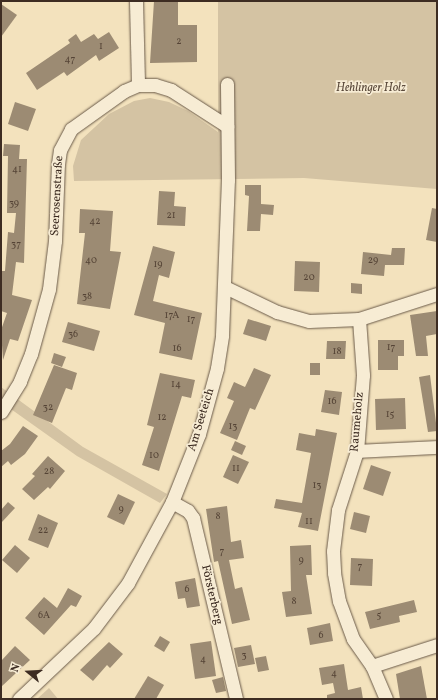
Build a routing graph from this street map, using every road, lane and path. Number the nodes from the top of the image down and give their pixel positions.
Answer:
1 (136, 1) edge
2 (227, 84) dead end
3 (138, 85) junction
4 (227, 126) junction
5 (225, 288) junction
6 (437, 294) edge
7 (359, 318) junction
8 (1, 412) edge
9 (437, 447) edge
10 (357, 451) junction
11 (172, 502) junction
12 (437, 645) edge
13 (372, 666) junction
14 (19, 699) edge
15 (236, 699) edge
16 (386, 699) edge

1 - 3 street
2 - 4 street, Am Seeteich
3 - 4 street, Seerosenstraße
3 - 8 street, Seerosenstraße
4 - 5 street, Am Seeteich
5 - 7 street
5 - 11 street, Am Seeteich
6 - 7 street
7 - 10 street, Raumeholz
9 - 10 street
10 - 13 street, Raumeholz
11 - 14 street, Am Seeteich
11 - 15 street, Försterberg
12 - 13 street
13 - 16 street, Raumeholz

